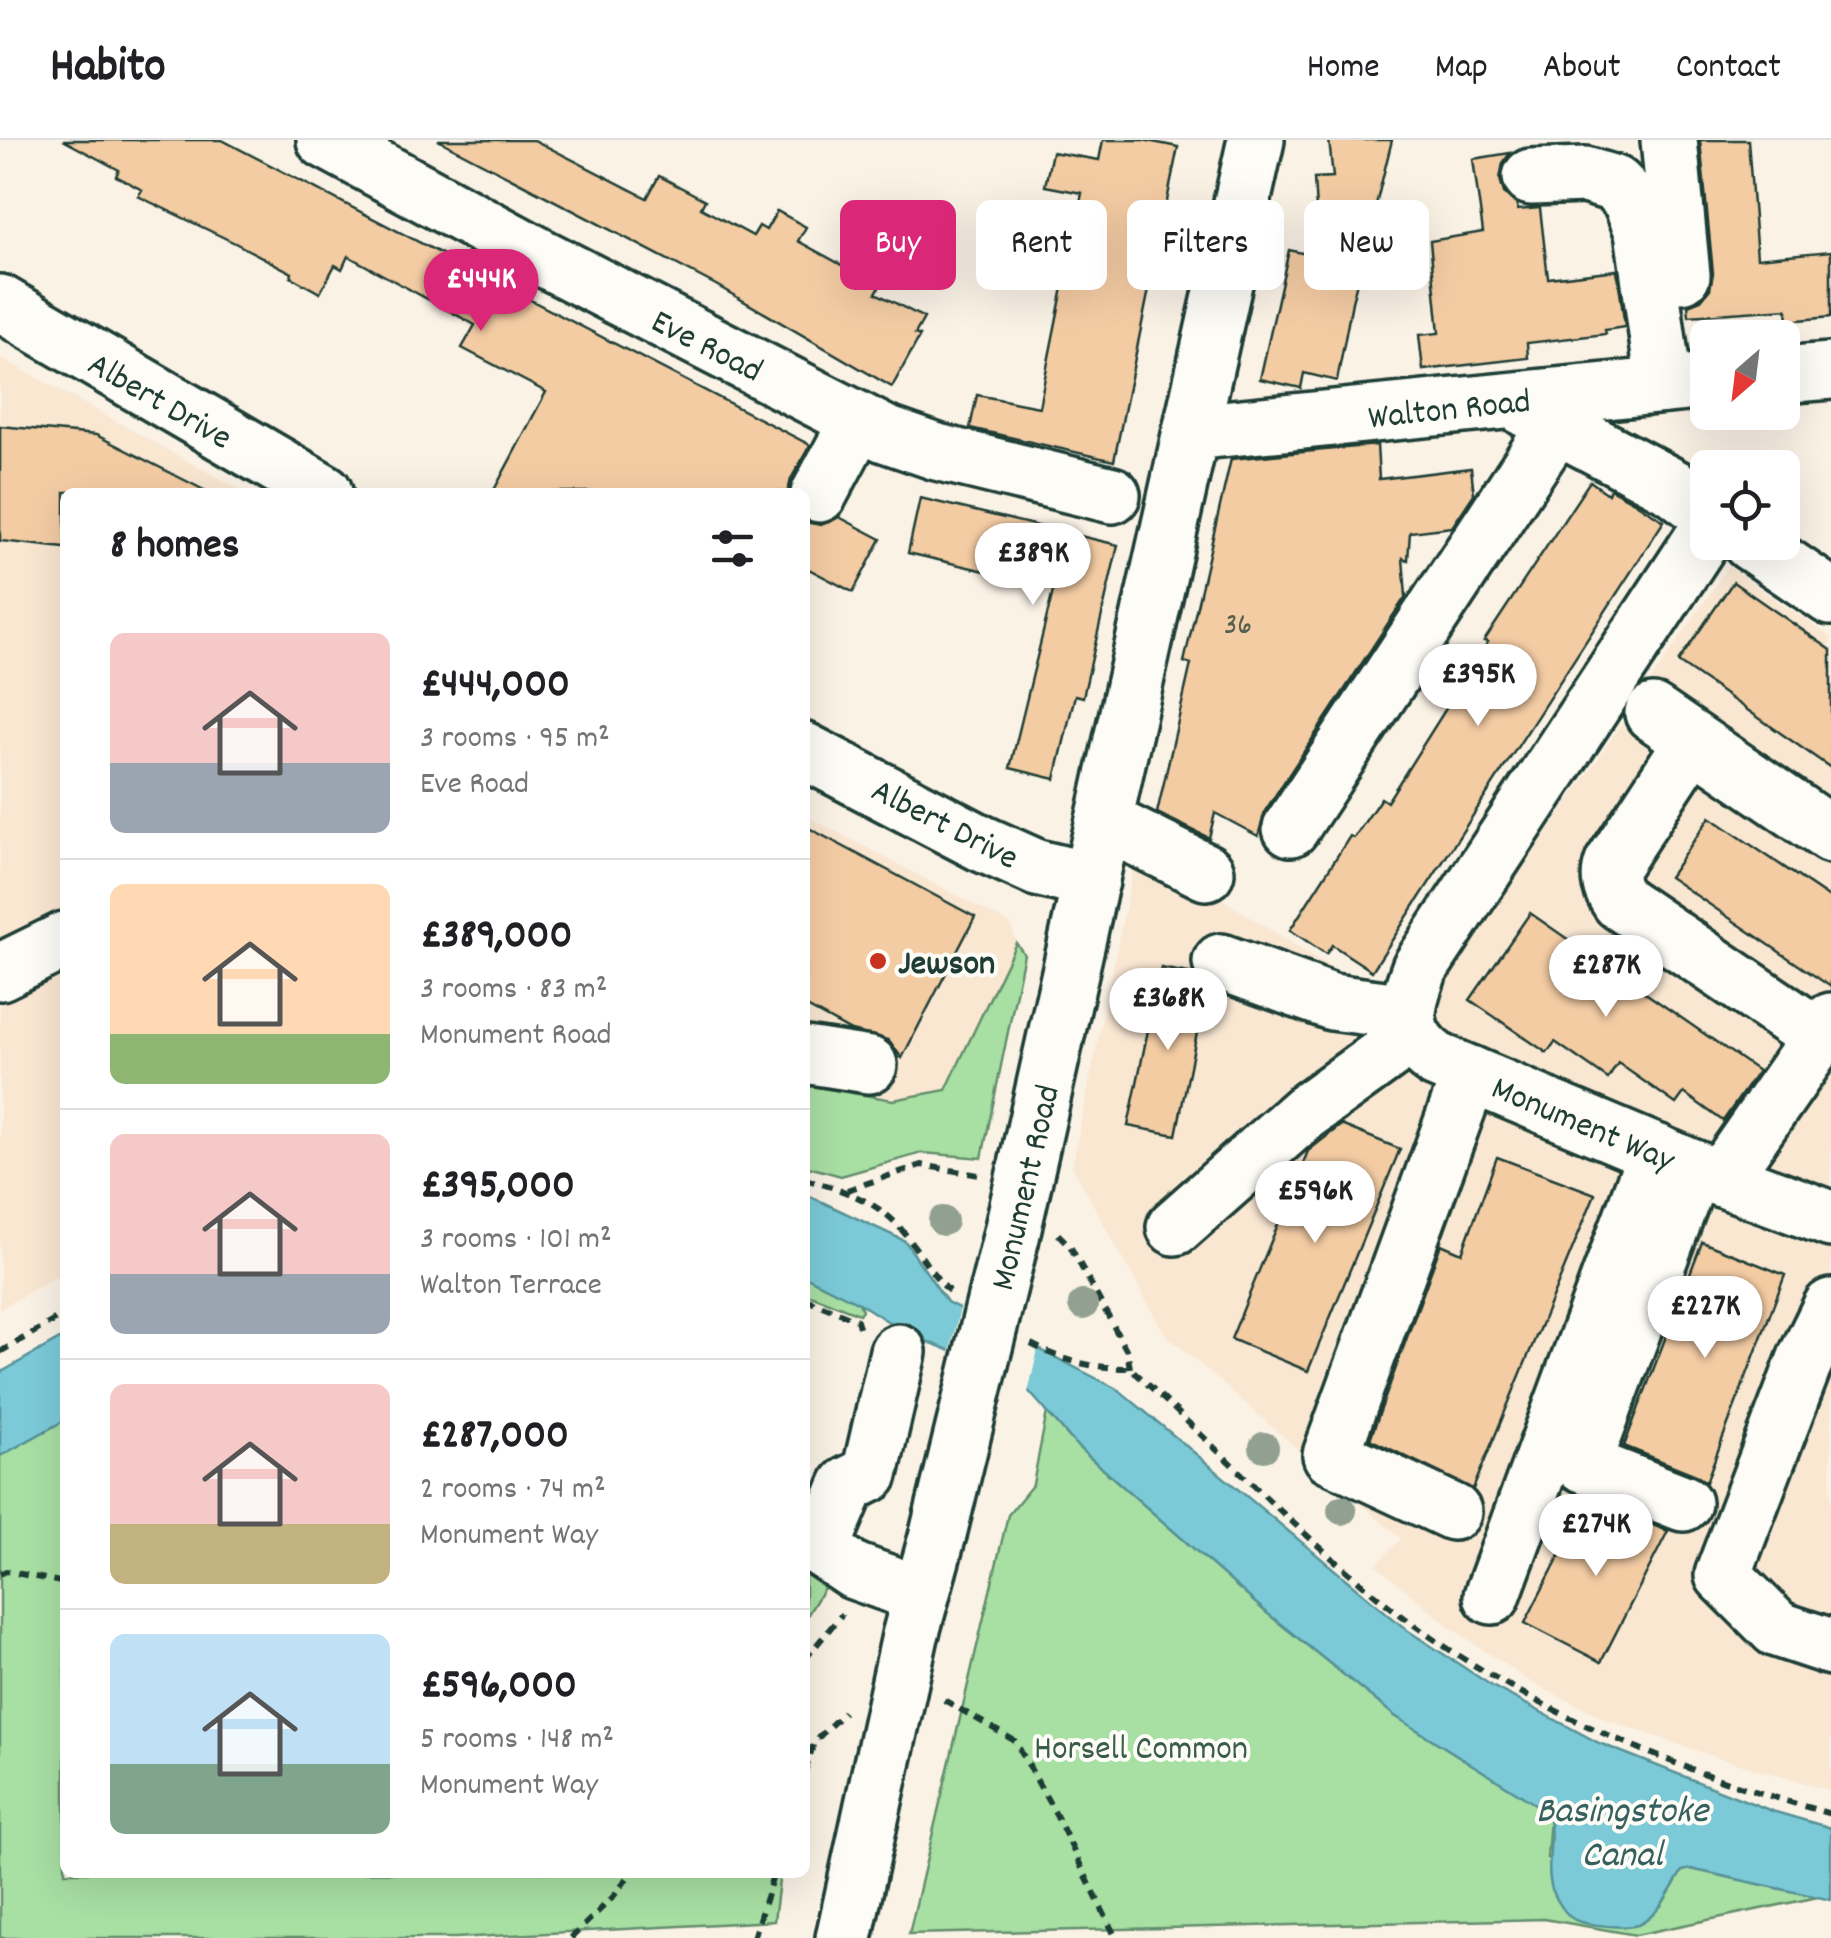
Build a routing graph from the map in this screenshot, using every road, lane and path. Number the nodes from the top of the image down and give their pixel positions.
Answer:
1 (325, 140) edge
2 (1256, 140) edge
3 (1669, 140) edge
4 (1531, 177) dead end
5 (0, 302) edge
6 (1831, 371) edge
7 (1800, 374) edge
8 (1680, 384) edge
9 (1510, 401) junction
10 (858, 421) junction
11 (1558, 423) junction
12 (1191, 432) junction
13 (317, 488) edge
14 (819, 494) dead end
15 (1112, 495) dead end
16 (1690, 502) edge
17 (1690, 506) edge
18 (1690, 522) edge
19 (1777, 560) edge
20 (1831, 597) edge
21 (810, 754) edge
22 (1104, 821) junction
23 (1291, 828) dead end
24 (1831, 835) edge
25 (1206, 872) dead end
26 (1091, 881) junction
27 (0, 930) edge
28 (60, 942) edge
29 (60, 942) edge
30 (1221, 962) dead end
31 (0, 972) edge
32 (1413, 1005) junction
33 (1825, 1029) edge
34 (810, 1056) edge
35 (869, 1065) dead end
36 (1470, 1074) junction
37 (1690, 1166) junction
38 (994, 1178) dead end
39 (810, 1180) edge
40 (845, 1191) junction
41 (1831, 1219) edge
42 (1174, 1226) dead end
43 (1029, 1229) junction
44 (946, 1289) dead end
45 (810, 1301) edge
46 (1831, 1307) edge
47 (60, 1317) edge
48 (0, 1352) edge
49 (897, 1357) joint
50 (1130, 1368) dead end
51 (1683, 1504) dead end
52 (1453, 1512) dead end
53 (813, 1544) edge
54 (0, 1574) edge
55 (60, 1582) edge
56 (921, 1595) junction
57 (1492, 1596) dead end
58 (1831, 1647) edge
59 (933, 1694) dead end
60 (846, 1710) dead end
61 (810, 1755) edge
62 (627, 1878) edge
63 (772, 1878) edge
64 (570, 1938) edge
65 (754, 1938) edge
66 (844, 1938) edge
67 (1116, 1938) edge

1 - 10 street, Eve Road
2 - 12 street, Monument Road
3 - 8 street
4 - 8 street
5 - 13 street, Albert Drive
6 - 7 street
8 - 9 street, Walton Road
8 - 16 street
9 - 11 street
9 - 12 street, Walton Road
10 - 14 street
10 - 15 street, Eve Road
11 - 17 street
11 - 23 street
12 - 22 street, Monument Road
18 - 32 street
19 - 20 street
21 - 26 street, Albert Drive
22 - 25 street
22 - 26 street, Monument Road
24 - 33 street
26 - 43 street, Monument Road
27 - 28 street
29 - 31 street
30 - 32 street
32 - 36 street, Monument Way
32 - 42 street
33 - 37 street
34 - 35 street
36 - 37 street, Monument Way
36 - 52 street
37 - 41 street, Monument Way
37 - 51 street
37 - 57 street
38 - 40 path
39 - 40 path
40 - 44 path
43 - 50 path
43 - 56 street, Monument Road, bridge
45 - 49 path
46 - 58 street
47 - 48 path
49 - 53 street
53 - 56 street
54 - 55 path
56 - 66 street, Monument Road
59 - 67 path
60 - 61 path
62 - 64 path
63 - 65 path

